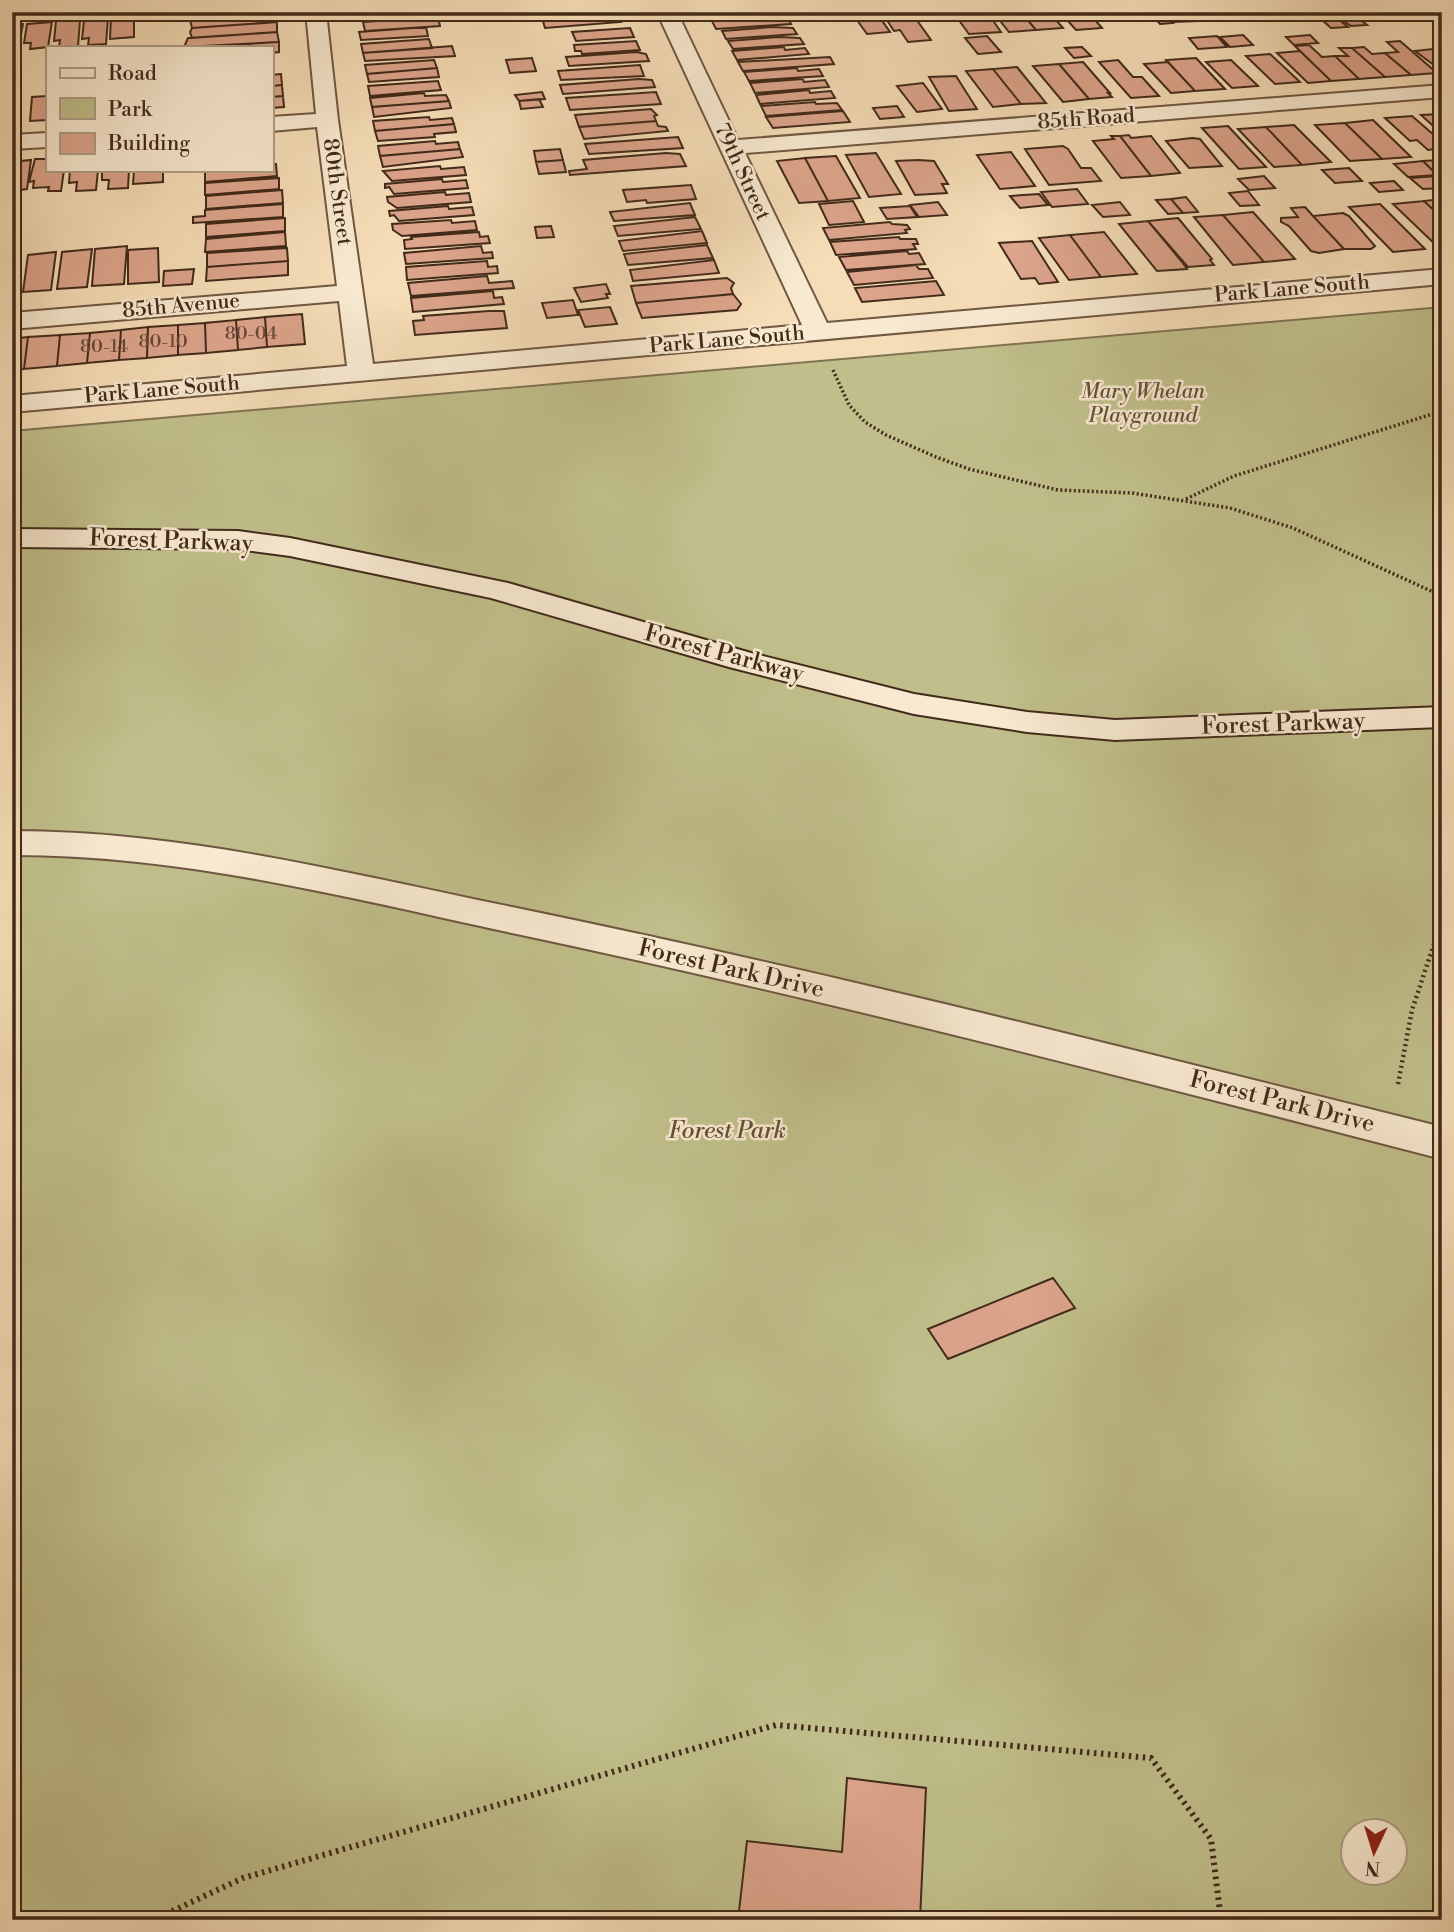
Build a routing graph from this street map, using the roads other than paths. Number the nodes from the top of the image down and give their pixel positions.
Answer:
1 (316, 12) edge
2 (667, 12) edge
3 (1442, 91) edge
4 (327, 120) junction
5 (273, 124) edge
6 (46, 140) edge
7 (12, 142) edge
8 (730, 147) junction
9 (1442, 276) edge
10 (351, 292) junction
11 (12, 321) edge
12 (818, 332) junction
13 (361, 372) junction
14 (12, 404) edge
15 (12, 538) edge
16 (1442, 717) edge
17 (12, 843) edge
18 (1442, 1143) edge

1 - 4 street, 80th Street
2 - 8 street, 79th Street
3 - 8 street, 85th Road
4 - 5 street
4 - 10 street, 80th Street
6 - 7 street
8 - 12 street, 79th Street
9 - 12 street, Park Lane South
10 - 11 street, 85th Avenue
10 - 13 street, 80th Street
12 - 13 street, Park Lane South
13 - 14 street, Park Lane South
15 - 16 street, Forest Parkway
17 - 18 street, Forest Park Drive

